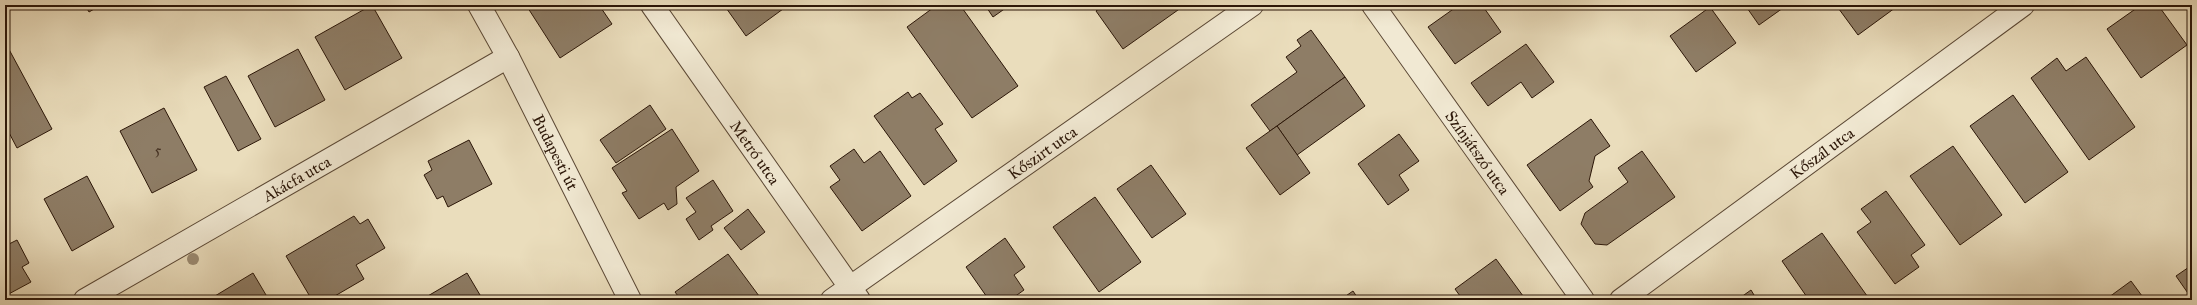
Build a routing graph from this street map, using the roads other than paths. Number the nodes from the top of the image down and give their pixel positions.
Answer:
1 (479, 5) edge
2 (652, 5) edge
3 (1252, 5) edge
4 (1373, 5) edge
5 (2024, 5) edge
6 (508, 57) junction
7 (854, 293) edge
8 (85, 300) edge
9 (630, 300) edge
10 (832, 300) edge
11 (1583, 300) edge
12 (1621, 300) edge

1 - 6 street, Budapesti út
2 - 7 street, Metró utca
3 - 7 street, Kőszirt utca
4 - 11 street, Színjátszó utca
5 - 12 street, Kőszál utca
6 - 8 street, Akácfa utca
6 - 9 street, Budapesti út
7 - 10 street, Kőszirt utca

